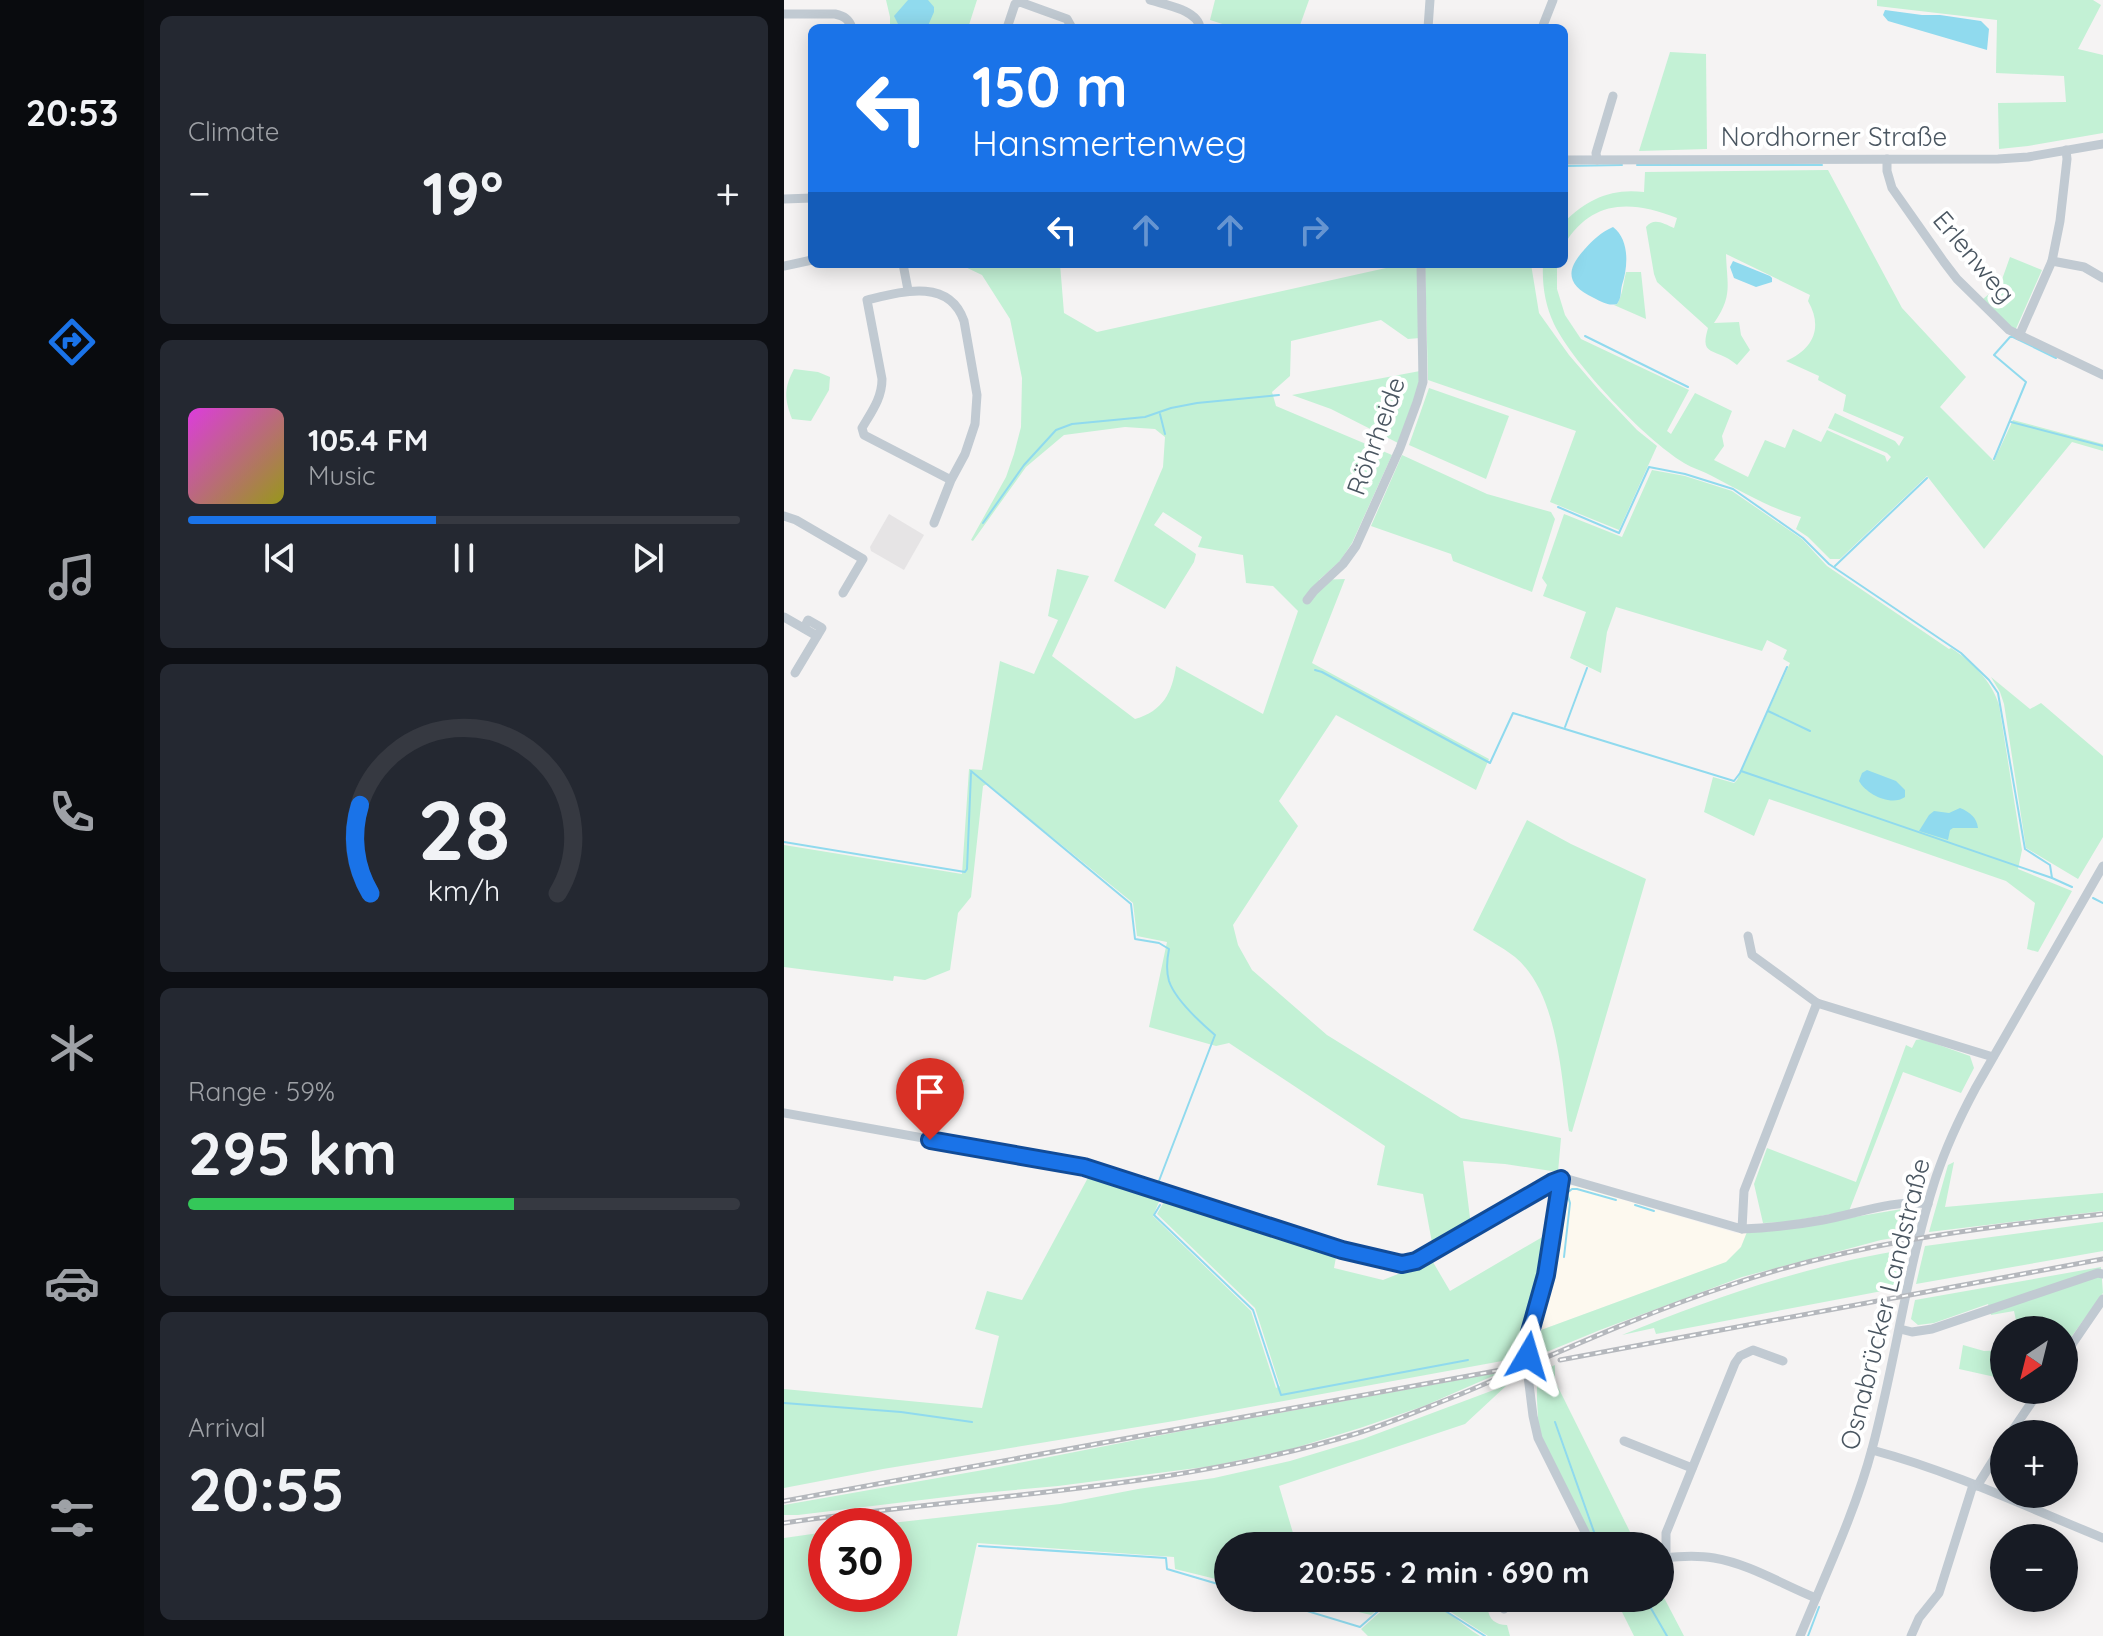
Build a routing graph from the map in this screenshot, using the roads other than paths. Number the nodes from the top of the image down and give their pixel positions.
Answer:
1 (1150, 0) edge
2 (1430, 0) edge
3 (1553, 0) edge
4 (784, 14) edge
5 (850, 24) edge
6 (1009, 24) edge
7 (1070, 24) edge
8 (1199, 24) edge
9 (1428, 24) edge
10 (1544, 24) edge
11 (1613, 96) dead end
12 (2103, 144) edge
13 (2066, 150) junction
14 (1887, 159) junction
15 (1568, 160) edge
16 (1597, 160) junction
17 (808, 198) edge
18 (784, 199) edge
19 (808, 261) edge
20 (2052, 261) junction
21 (784, 266) edge
22 (904, 268) edge
23 (1421, 268) edge
24 (2103, 278) edge
25 (908, 290) junction
26 (2019, 336) junction
27 (2103, 375) edge
28 (951, 480) junction
29 (784, 516) edge
30 (934, 523) dead end
31 (843, 593) dead end
32 (1307, 600) dead end
33 (784, 617) edge
34 (795, 673) dead end
35 (2103, 866) edge
36 (1748, 936) dead end
37 (1817, 1003) junction
38 (1993, 1057) junction
39 (784, 1113) edge
40 (1561, 1179) junction
41 (1928, 1204) junction
42 (1742, 1229) junction
43 (2103, 1274) edge
44 (2103, 1299) edge
45 (1900, 1329) junction
46 (2078, 1336) edge
47 (1783, 1361) dead end
48 (1624, 1441) dead end
49 (1872, 1450) junction
50 (1990, 1463) edge
51 (1692, 1468) junction
52 (1975, 1485) junction
53 (1585, 1532) edge
54 (1666, 1532) edge
55 (2103, 1538) edge
56 (1674, 1557) edge
57 (1816, 1598) junction
58 (1800, 1636) edge
59 (1911, 1636) edge

1 - 8 street
2 - 9 street
3 - 10 street
4 - 5 street
6 - 7 street
11 - 16 street
12 - 13 street, Nordhorner Straße
13 - 14 street, Nordhorner Straße
13 - 20 street
14 - 16 street, Nordhorner Straße
14 - 26 street, Erlenweg
15 - 16 street, Nordhorner Straße
17 - 18 street
19 - 21 street
20 - 24 street
20 - 26 street
22 - 25 street
23 - 32 street, Röhrheide
25 - 28 street
25 - 28 street
26 - 27 street, Erlenweg
28 - 30 street
29 - 31 street
33 - 34 street
35 - 38 street, Osnabrücker Landstraße
36 - 37 street
37 - 38 street
37 - 42 street
38 - 41 street, Osnabrücker Landstraße
39 - 40 street
40 - 42 street
40 - 53 street
41 - 42 street
41 - 45 street, Osnabrücker Landstraße
43 - 45 street
44 - 46 street
45 - 49 street, Osnabrücker Landstraße
47 - 51 street
48 - 51 street
49 - 52 street
49 - 57 street, Osnabrücker Landstraße
50 - 52 street
51 - 54 street
52 - 55 street
52 - 59 street
56 - 57 street
57 - 58 street, Osnabrücker Landstraße

